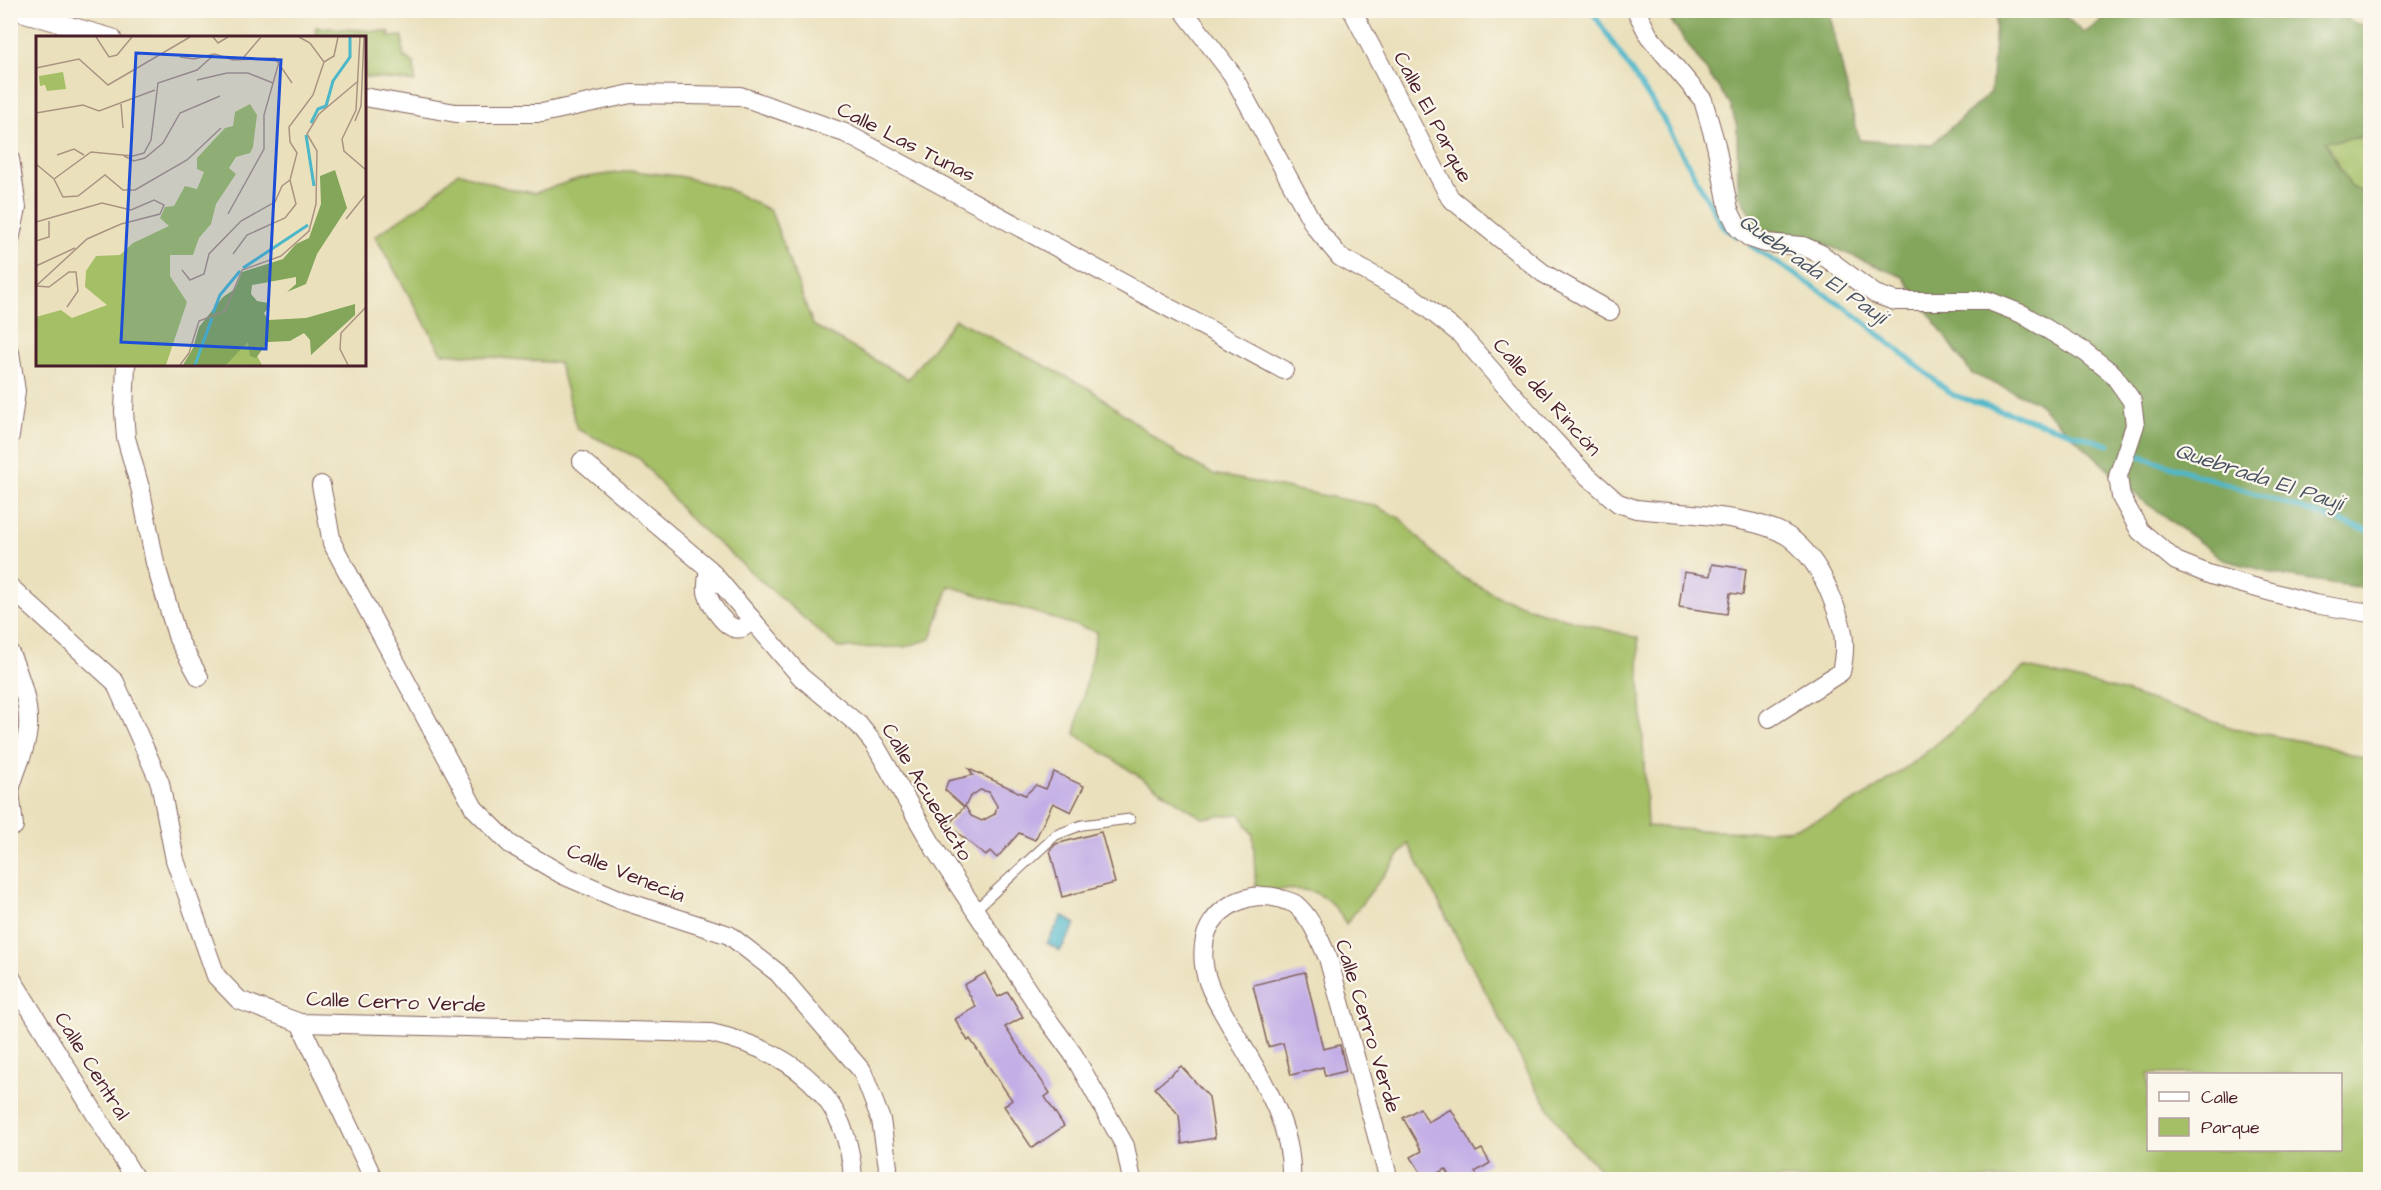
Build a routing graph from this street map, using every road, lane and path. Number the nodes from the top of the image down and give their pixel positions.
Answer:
1 (14, 10) edge
2 (1183, 10) edge
3 (1352, 10) edge
4 (1636, 10) edge
5 (105, 36) edge
6 (366, 97) edge
7 (10, 159) edge
8 (10, 240) edge
9 (1610, 311) dead end
10 (10, 352) edge
11 (126, 366) edge
12 (1284, 370) dead end
13 (10, 436) edge
14 (582, 461) dead end
15 (321, 484) dead end
16 (10, 587) edge
17 (2370, 613) edge
18 (10, 653) edge
19 (200, 677) dead end
20 (1769, 718) dead end
21 (10, 791) edge
22 (1130, 819) dead end
23 (14, 826) dead end
24 (974, 911) junction
25 (10, 976) edge
26 (300, 1023) junction
27 (136, 1179) edge
28 (374, 1179) edge
29 (853, 1179) edge
30 (886, 1179) edge
31 (1132, 1179) edge
32 (1291, 1179) edge
33 (1389, 1179) edge

1 - 5 street
2 - 20 street, Calle del Rincón
3 - 9 street, Calle El Parque
4 - 17 street
6 - 12 street, Calle Las Tunas
7 - 8 street
10 - 13 street
11 - 19 street
14 - 24 street, Calle Acueducto
15 - 30 street, Calle Venecia
16 - 26 street, Calle Cerro Verde
18 - 21 street
21 - 23 street
22 - 24 lane
24 - 31 street, Calle Acueducto
25 - 27 street, Calle Central
26 - 28 street
26 - 29 street, Calle Cerro Verde
32 - 33 street, Calle Cerro Verde

